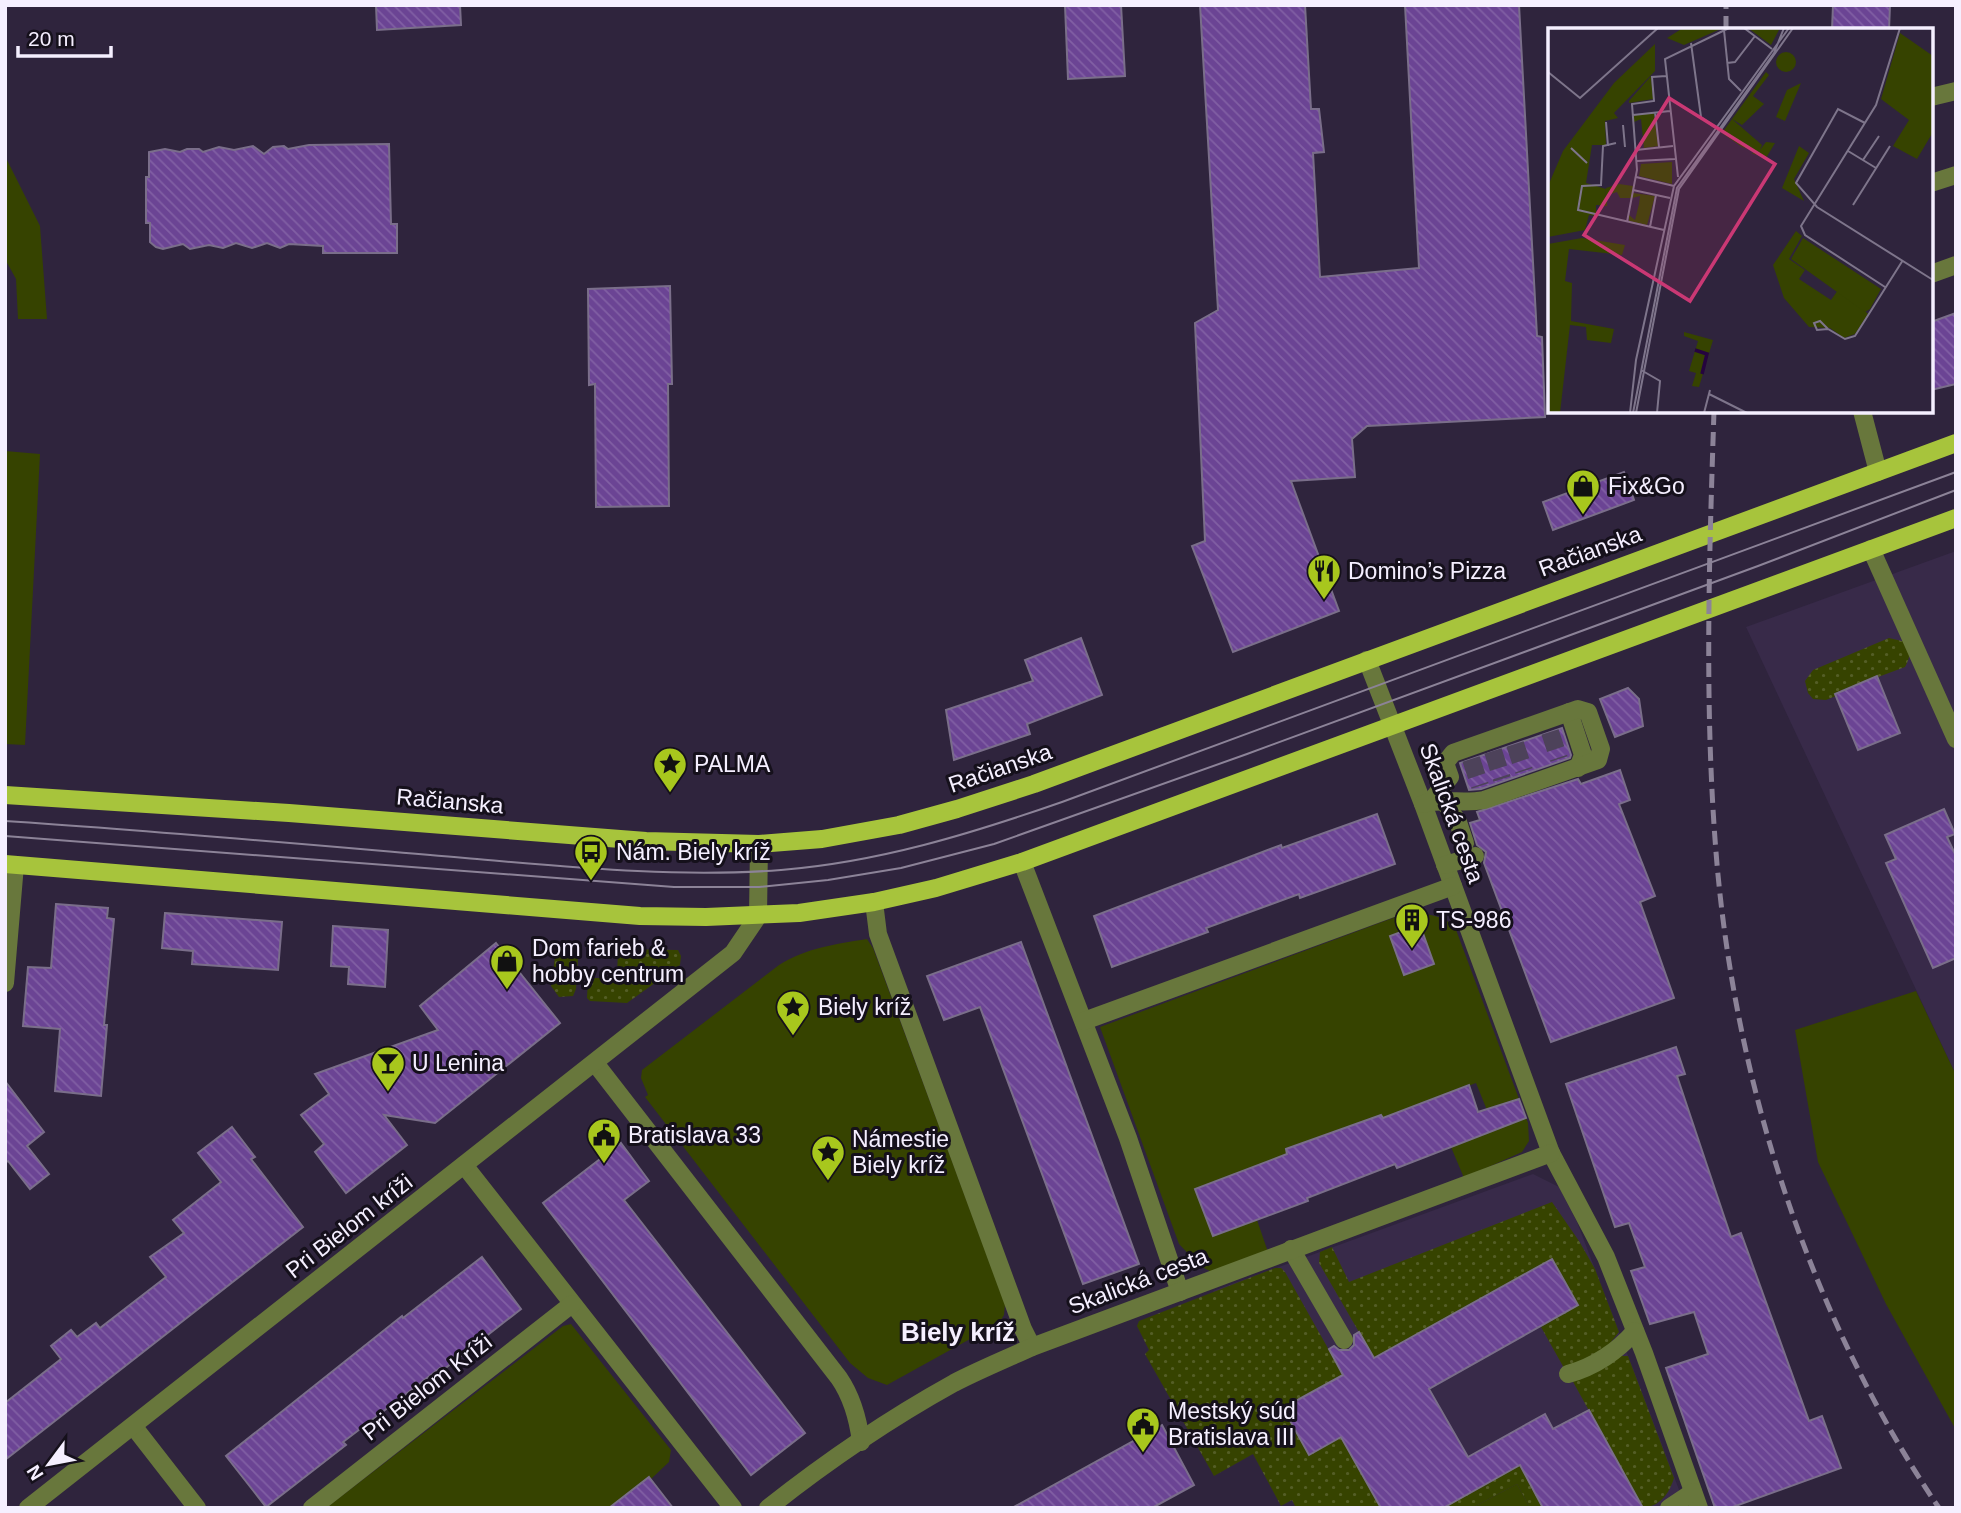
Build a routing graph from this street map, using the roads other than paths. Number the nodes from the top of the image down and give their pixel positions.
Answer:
1 (1956, 91) edge
2 (1933, 97) edge
3 (1956, 175) edge
4 (1933, 182) edge
5 (1956, 265) edge
6 (1933, 273) edge
7 (1863, 413) edge
8 (1956, 443) edge
9 (1878, 472) junction
10 (1956, 518) edge
11 (1871, 549) junction
12 (1367, 660) junction
13 (1394, 726) junction
14 (1956, 739) edge
15 (5, 795) edge
16 (1433, 802) junction
17 (759, 844) junction
18 (1022, 862) junction
19 (10, 865) edge
20 (1446, 865) junction
21 (1453, 886) junction
22 (874, 902) junction
23 (758, 916) junction
24 (5, 983) edge
25 (1084, 1021) junction
26 (595, 1063) junction
27 (1551, 1153) junction
28 (464, 1165) junction
29 (1291, 1249) junction
30 (1180, 1292) junction
31 (572, 1304) junction
32 (1635, 1331) junction
33 (1344, 1340) dead end
34 (1031, 1347) junction
35 (1568, 1374) dead end
36 (134, 1427) junction
37 (861, 1442) junction
38 (1696, 1500) edge
39 (29, 1508) edge
40 (197, 1508) edge
41 (312, 1508) edge
42 (733, 1508) edge
43 (768, 1508) edge
44 (1669, 1508) edge

1 - 2 street
3 - 4 street
5 - 6 street
7 - 9 street
8 - 9 main road, Račianska
9 - 12 main road, Račianska
10 - 11 main road
11 - 13 main road
11 - 14 street
12 - 13 street, Skalická cesta
12 - 17 main road, Račianska
13 - 16 street, Skalická cesta
13 - 18 main road
15 - 17 main road, Račianska
16 - 16 street
16 - 20 street, Skalická cesta
16 - 20 street
17 - 23 street
18 - 22 main road
18 - 25 street
19 - 23 main road
19 - 24 street
20 - 21 street, Skalická cesta
21 - 25 street
21 - 27 street, Skalická cesta
22 - 23 main road
22 - 34 street
23 - 26 street
25 - 30 street
26 - 28 street, Pri Bielom kríži
26 - 37 street
27 - 29 street, Skalická cesta
27 - 32 street, Skalická cesta
28 - 31 street
28 - 36 street, Pri Bielom kríži
29 - 30 street, Skalická cesta
29 - 33 street
30 - 34 street, Skalická cesta
31 - 41 street, Pri Bielom Kríži
31 - 42 street
32 - 35 street
32 - 38 street, Skalická cesta
34 - 37 street, Skalická cesta
36 - 39 street, Pri Bielom kríži
36 - 40 street
37 - 43 street, Skalická cesta
38 - 44 street

